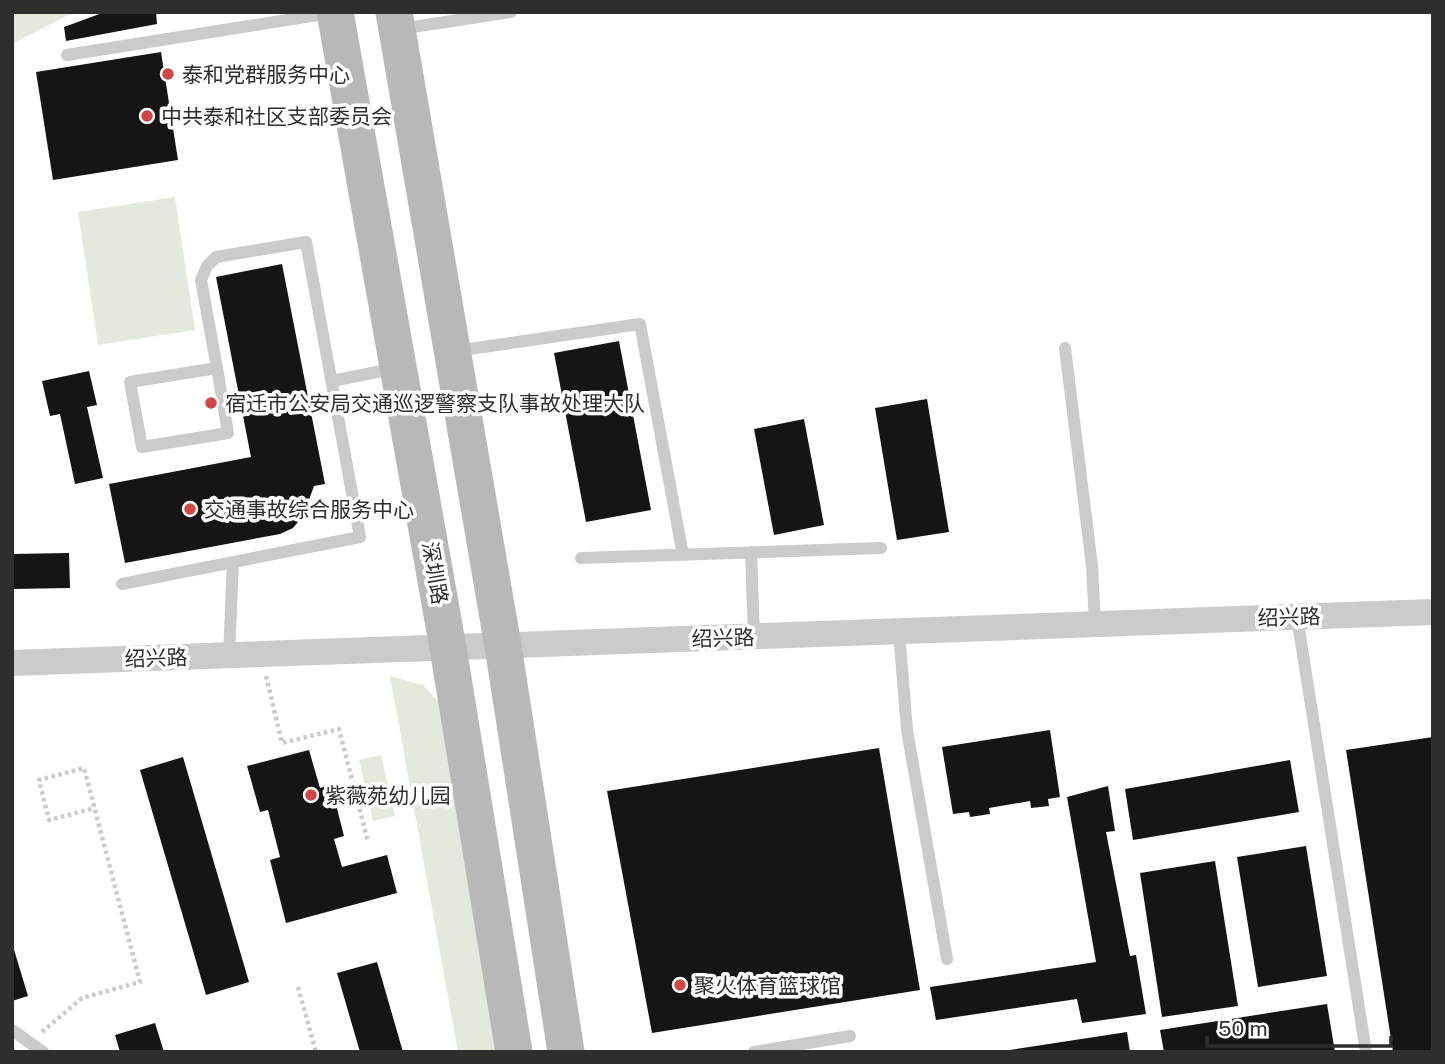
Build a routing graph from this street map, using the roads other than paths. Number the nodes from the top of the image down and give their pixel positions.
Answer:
1 (335, 12) edge
2 (511, 12) edge
3 (395, 21) edge
4 (67, 55) dead end
5 (1065, 348) dead end
6 (452, 352) junction
7 (217, 368) junction
8 (398, 368) junction
9 (332, 381) junction
10 (881, 548) dead end
11 (751, 552) junction
12 (683, 555) junction
13 (581, 558) dead end
14 (233, 562) junction
15 (122, 584) dead end
16 (1433, 612) edge
17 (1297, 617) junction
18 (1094, 624) junction
19 (899, 632) junction
20 (754, 637) junction
21 (503, 646) junction
22 (448, 648) junction
23 (229, 655) junction
24 (12, 663) edge
25 (947, 959) dead end
26 (12, 1030) edge
27 (850, 1036) dead end
28 (43, 1052) edge
29 (514, 1052) edge
30 (566, 1052) edge
31 (754, 1052) edge
32 (1366, 1052) edge

1 - 4 lane
1 - 8 street, 深圳路
2 - 3 lane
3 - 6 street
5 - 18 lane
6 - 12 lane
6 - 21 street
7 - 7 lane
7 - 9 lane
8 - 9 lane
8 - 22 street, 深圳路
9 - 14 lane
10 - 11 lane
11 - 12 lane
11 - 20 lane
12 - 13 lane
14 - 15 lane
14 - 23 lane
16 - 17 street, 绍兴路
17 - 18 street, 绍兴路
17 - 32 lane
18 - 19 street, 绍兴路
19 - 20 street, 绍兴路
19 - 25 lane
20 - 21 street, 绍兴路
21 - 22 street, 绍兴路
21 - 30 street
22 - 23 street, 绍兴路
22 - 29 street, 深圳路
23 - 24 street, 绍兴路
26 - 28 lane
27 - 31 lane

